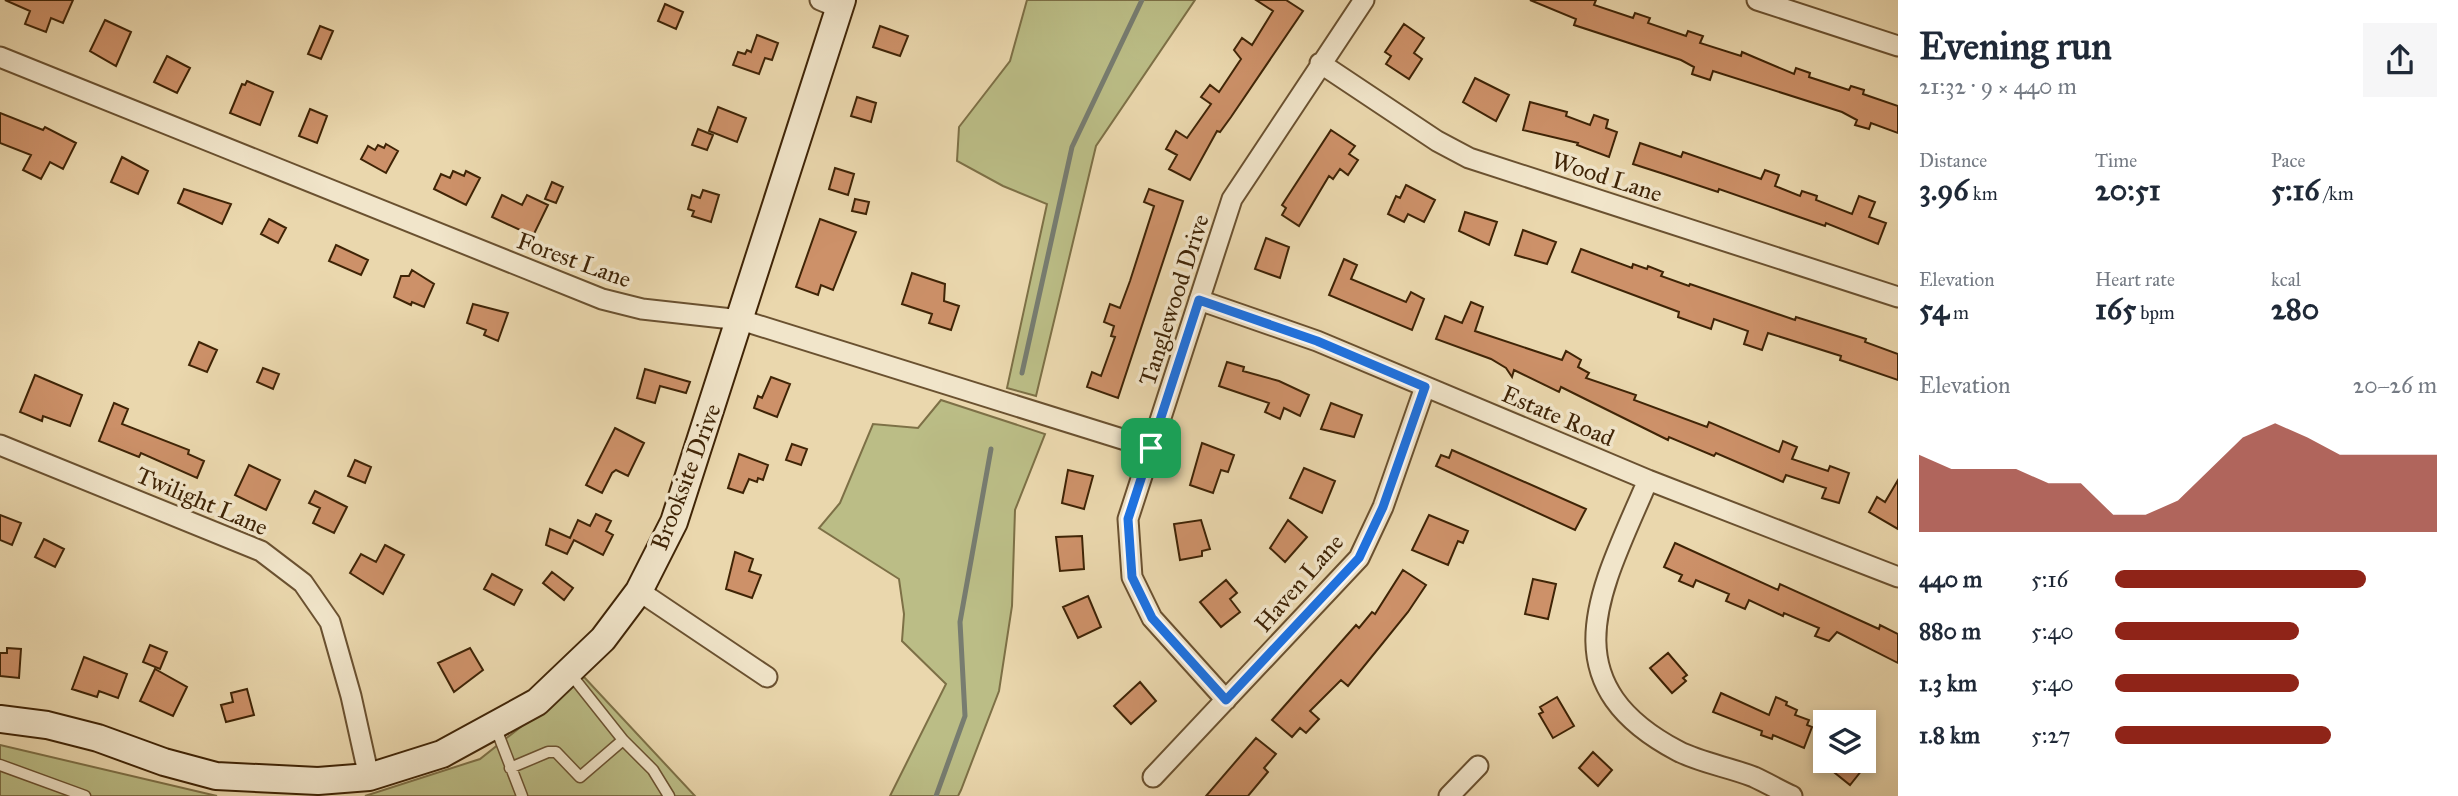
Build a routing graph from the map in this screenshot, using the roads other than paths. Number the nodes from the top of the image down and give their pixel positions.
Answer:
1 (1364, 0) edge
2 (1757, 0) edge
3 (834, 3) edge
4 (1898, 46) edge
5 (0, 57) edge
6 (1320, 63) junction
7 (1898, 297) edge
8 (1199, 300) junction
9 (741, 320) junction
10 (1425, 387) junction
11 (0, 445) edge
12 (1151, 448) junction
13 (1648, 480) junction
14 (1898, 576) edge
15 (639, 591) junction
16 (569, 672) junction
17 (767, 677) dead end
18 (1226, 700) junction
19 (0, 719) edge
20 (495, 725) junction
21 (623, 740) junction
22 (0, 765) edge
23 (1478, 766) dead end
24 (510, 768) junction
25 (369, 777) junction
26 (1153, 777) dead end
27 (85, 796) edge
28 (522, 796) edge
29 (669, 796) edge
30 (1449, 796) edge
31 (1792, 796) edge

1 - 6 street, Tanglewood Drive
2 - 4 street
3 - 9 street, Brooksite Drive
5 - 9 street, Forest Lane
6 - 7 street, Wood Lane
6 - 8 street, Tanglewood Drive
8 - 10 street, Estate Road
8 - 12 street, Tanglewood Drive
9 - 12 street, Forest Lane
9 - 15 street, Brooksite Drive
10 - 13 street, Estate Road
10 - 18 street, Haven Lane
11 - 25 street, Twilight Lane
12 - 18 street, Tanglewood Drive
13 - 14 street, Estate Road
13 - 31 street
15 - 16 street, Brooksite Drive
15 - 17 street
16 - 20 street, Brooksite Drive
16 - 21 lane
18 - 26 street, Haven Lane
19 - 25 street, Brooksite Drive
20 - 24 lane
20 - 25 street, Brooksite Drive
21 - 24 lane
21 - 29 lane
22 - 27 lane
23 - 30 street
24 - 28 lane

